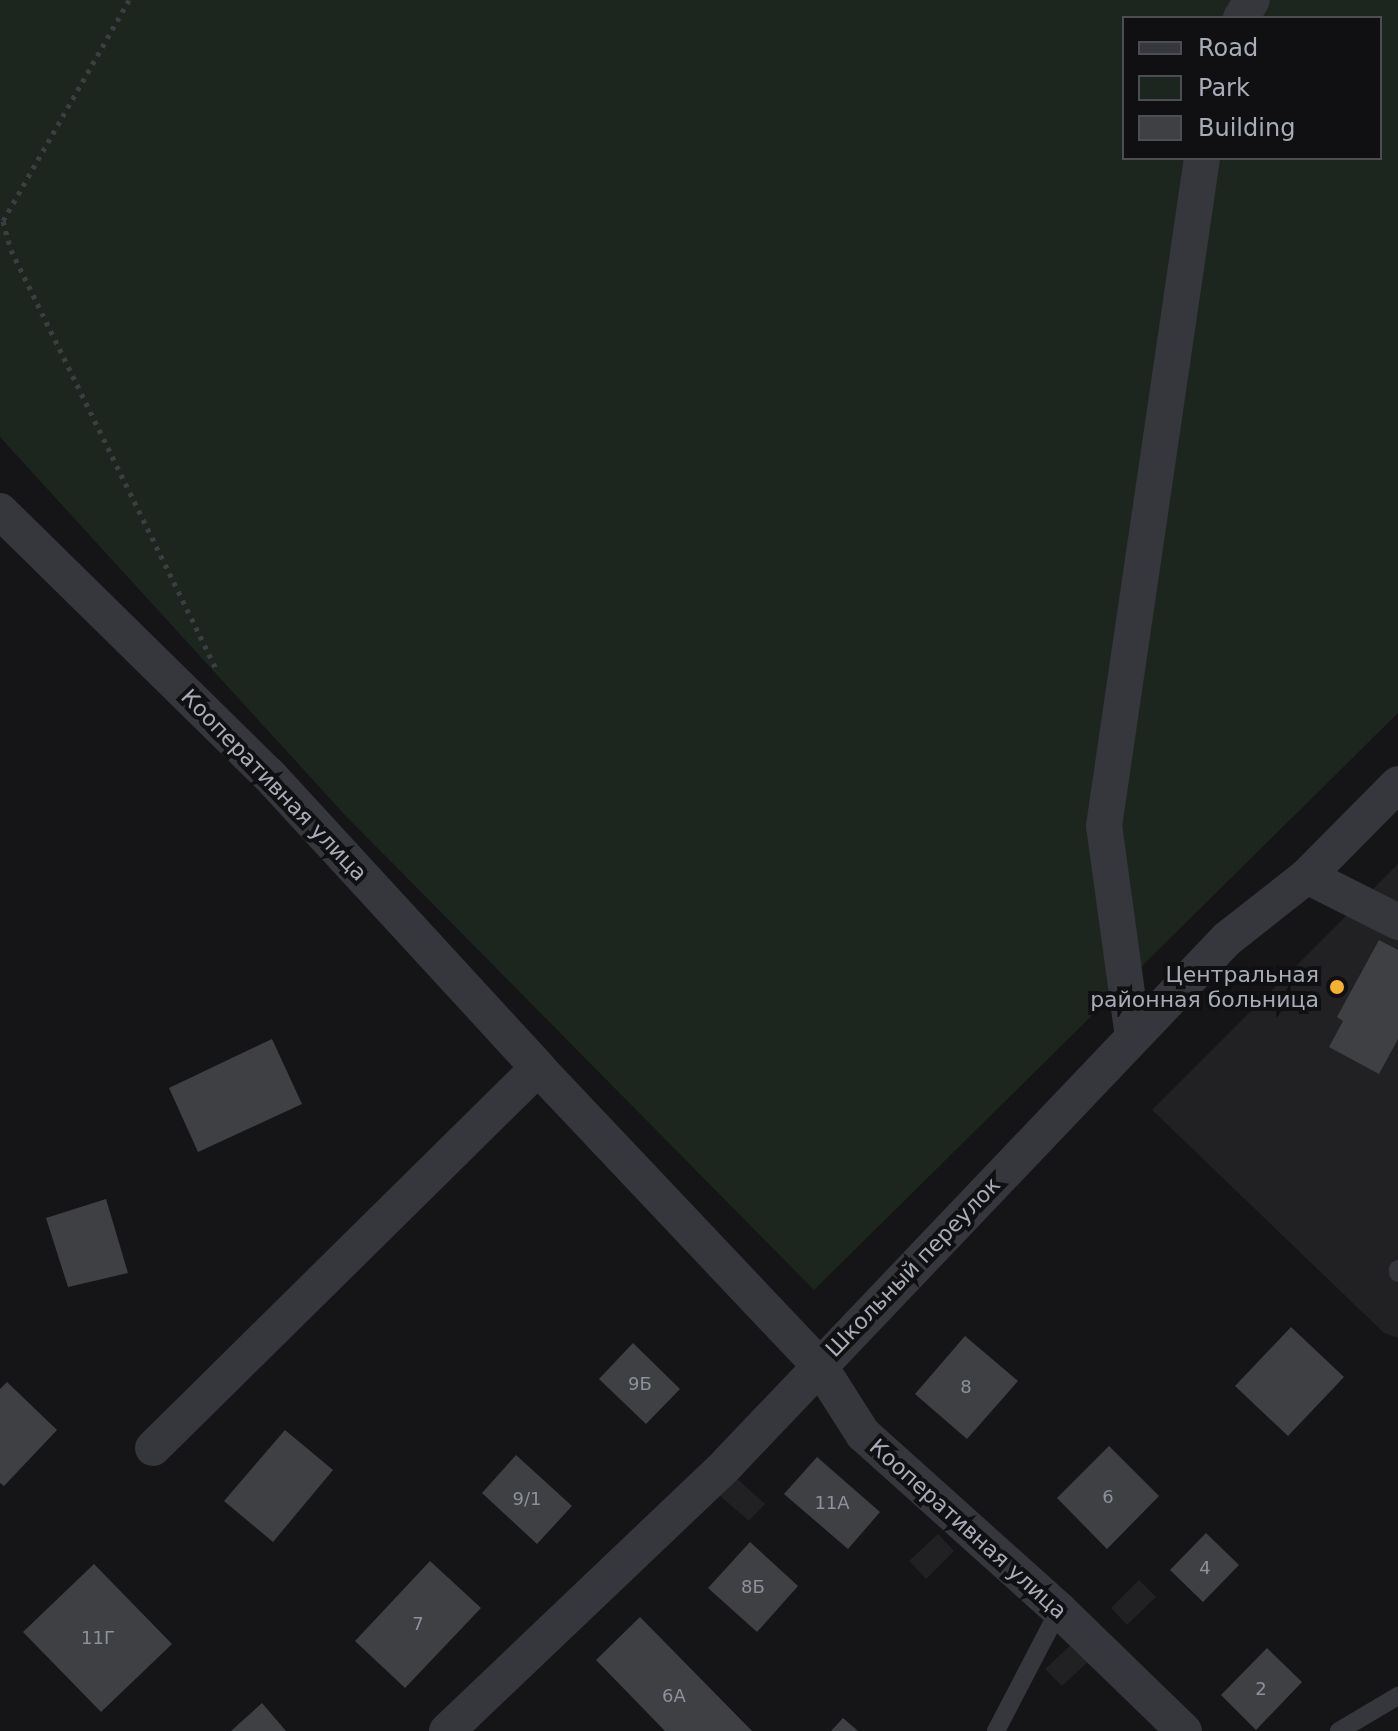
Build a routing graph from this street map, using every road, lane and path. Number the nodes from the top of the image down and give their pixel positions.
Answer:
1 (129, 0) edge
2 (1202, 160) edge
3 (0, 511) edge
4 (220, 676) dead end
5 (1398, 784) edge
6 (1307, 876) junction
7 (1398, 922) edge
8 (1133, 1037) junction
9 (538, 1068) junction
10 (819, 1365) junction
11 (153, 1448) dead end
12 (1059, 1610) junction
13 (1398, 1696) edge
14 (447, 1731) edge
15 (996, 1731) edge
16 (1184, 1731) edge
17 (1339, 1731) edge

1 - 4 path
2 - 8 street
3 - 9 street, Кооперативная улица
5 - 6 street, Школьный переулок
6 - 7 street
6 - 8 street, Школьный переулок
8 - 10 street, Школьный переулок
9 - 10 street, Кооперативная улица
9 - 11 street
10 - 12 street, Кооперативная улица
10 - 14 street, Школьный переулок
12 - 15 lane
12 - 16 street, Кооперативная улица
13 - 17 lane

